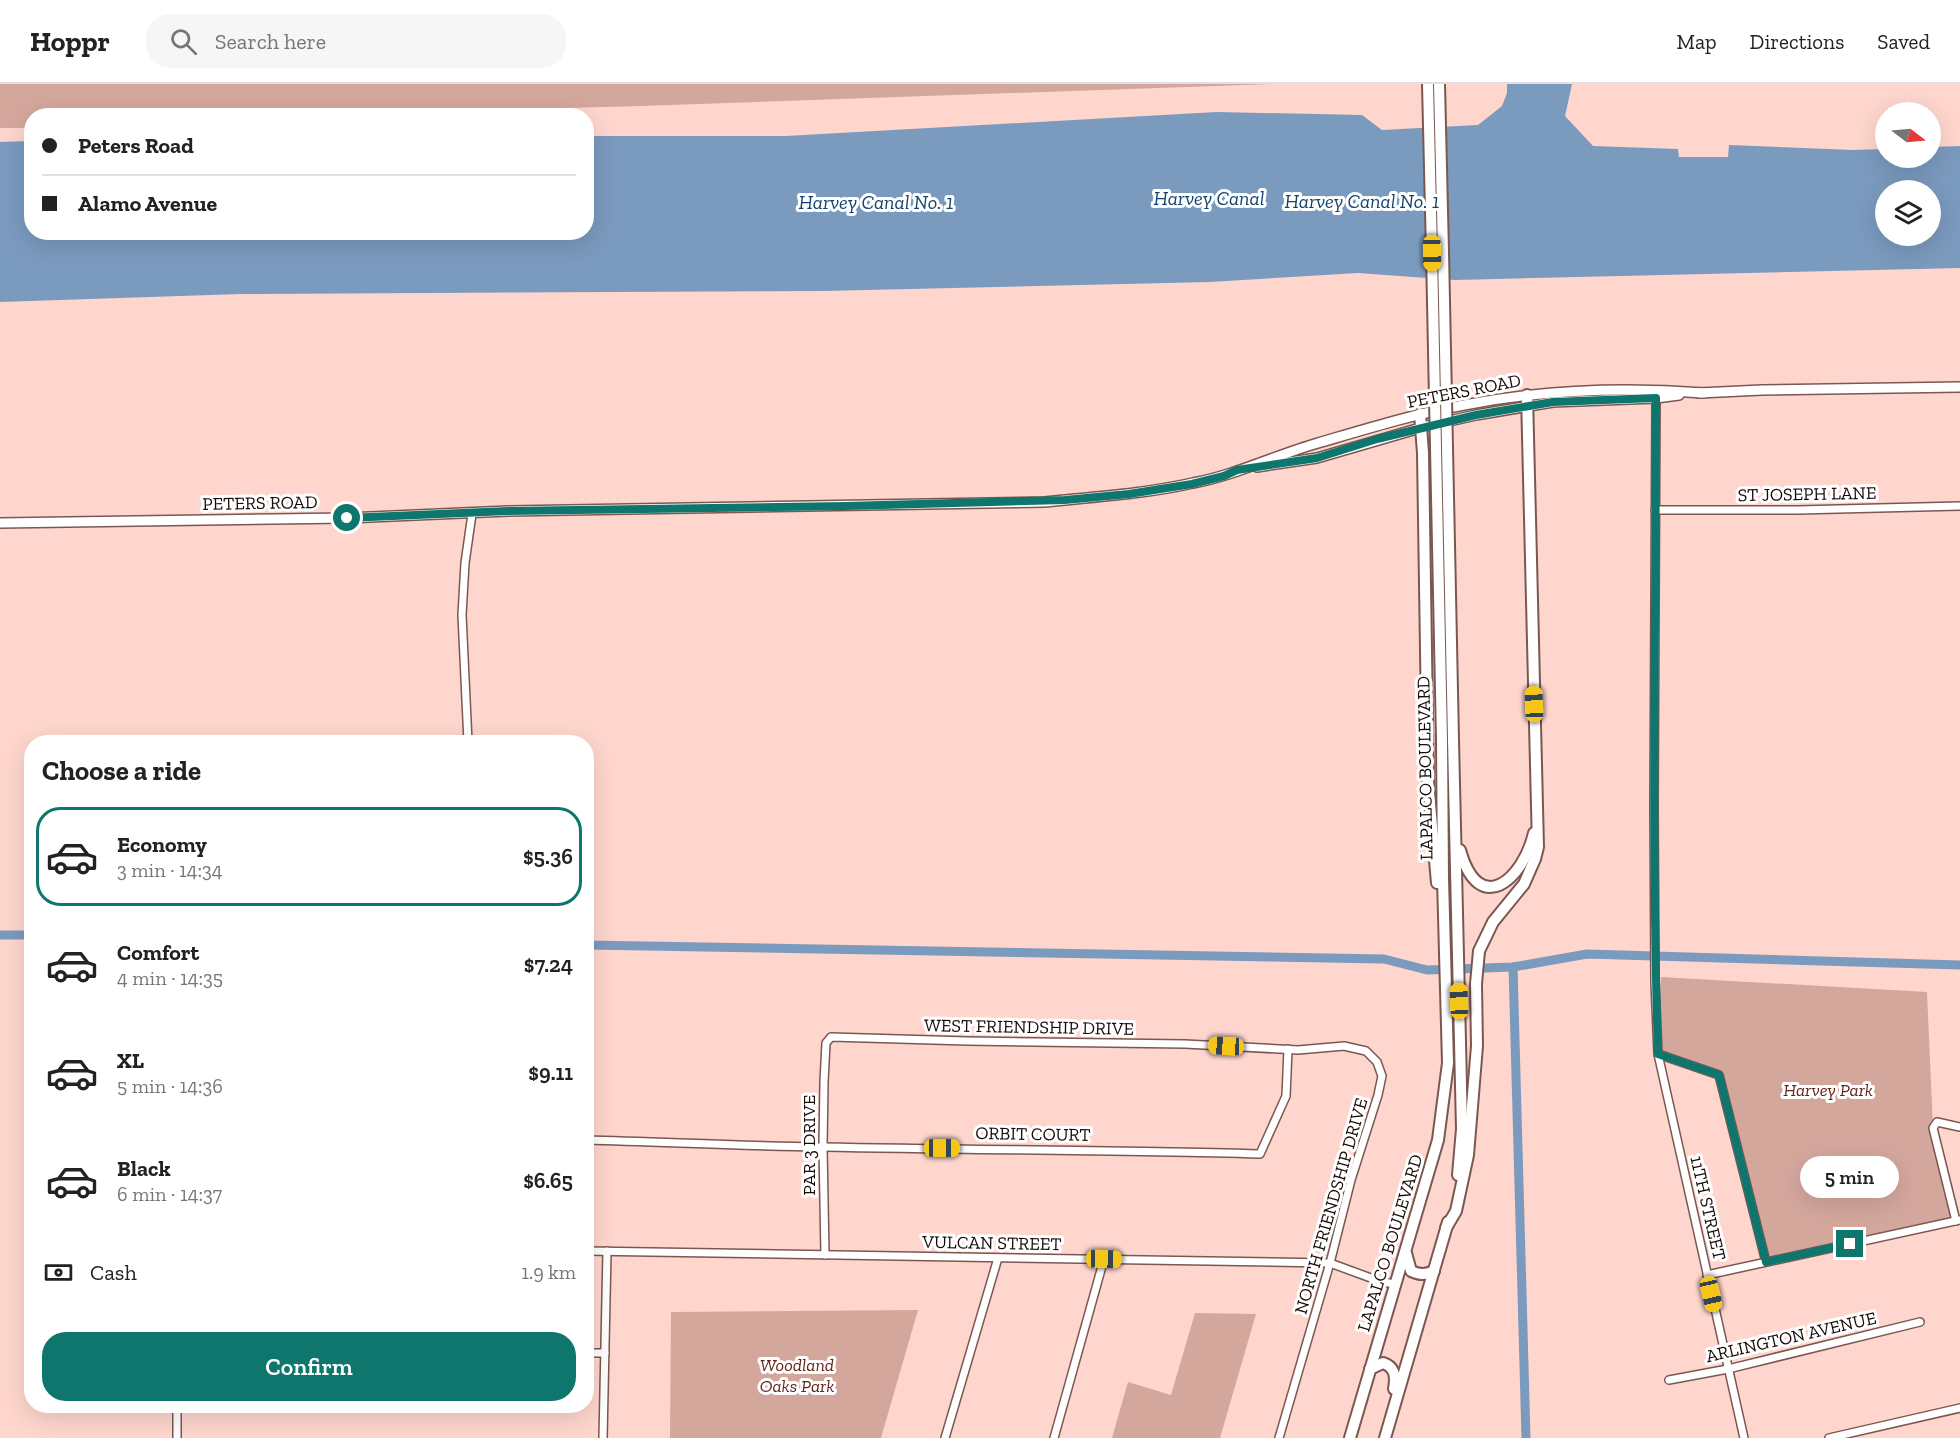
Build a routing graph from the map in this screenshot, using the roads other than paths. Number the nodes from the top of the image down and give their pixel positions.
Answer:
1 (1428, 84) edge
2 (1439, 84) edge
3 (1960, 387) edge
4 (1704, 393) junction
5 (1656, 398) junction
6 (1527, 401) junction
7 (1420, 414) junction
8 (1421, 427) junction
9 (1237, 470) junction
10 (1960, 506) edge
11 (1655, 510) junction
12 (472, 513) junction
13 (0, 523) edge
14 (468, 735) edge
15 (1448, 740) junction
16 (1537, 821) junction
17 (1456, 835) junction
18 (1445, 952) junction
19 (831, 1037) joint
20 (1288, 1049) junction
21 (1658, 1054) junction
22 (1960, 1126) edge
23 (594, 1140) edge
24 (823, 1147) junction
25 (1958, 1221) edge
26 (1446, 1228) junction
27 (1406, 1250) junction
28 (594, 1251) edge
29 (607, 1251) junction
30 (825, 1255) junction
31 (998, 1258) junction
32 (1104, 1259) junction
33 (1766, 1262) junction
34 (1330, 1263) junction
35 (1434, 1271) junction
36 (1707, 1275) junction
37 (1394, 1284) junction
38 (1920, 1322) dead end
39 (594, 1353) edge
40 (604, 1353) junction
41 (1370, 1369) junction
42 (1728, 1369) junction
43 (1669, 1380) dead end
44 (1960, 1408) edge
45 (177, 1413) edge
46 (1390, 1419) junction
47 (177, 1438) edge
48 (603, 1438) edge
49 (945, 1438) edge
50 (1054, 1438) edge
51 (1279, 1438) edge
52 (1350, 1438) edge
53 (1385, 1438) edge
54 (1744, 1438) edge
55 (1829, 1438) edge

1 - 15 main road, LAPALCO BOULEVARD, bridge
2 - 15 main road, LAPALCO BOULEVARD, bridge
3 - 4 main road, PETERS ROAD
4 - 5 main road, PETERS ROAD
4 - 6 main road, PETERS ROAD
5 - 6 main road, PETERS ROAD
5 - 11 street, 11TH STREET
6 - 7 main road, PETERS ROAD
6 - 8 main road, PETERS ROAD
6 - 16 main road
7 - 8 main road
7 - 9 main road, PETERS ROAD
8 - 9 main road, PETERS ROAD
8 - 18 main road
9 - 12 main road, PETERS ROAD
10 - 11 street, ST JOSEPH LANE
11 - 21 street, 11TH STREET
12 - 13 main road, PETERS ROAD
12 - 14 street
15 - 17 main road, LAPALCO BOULEVARD
15 - 18 main road, LAPALCO BOULEVARD
16 - 17 main road
16 - 26 main road
17 - 26 main road, LAPALCO BOULEVARD
18 - 27 main road, LAPALCO BOULEVARD
19 - 20 street, WEST FRIENDSHIP DRIVE
19 - 24 street, PAR 3 DRIVE
20 - 24 street, ORBIT COURT
20 - 34 street, NORTH FRIENDSHIP DRIVE
21 - 33 street
21 - 36 street, 11TH STREET
22 - 25 street
23 - 24 street, ORBIT COURT
24 - 30 street, PAR 3 DRIVE
25 - 33 street
26 - 35 main road, LAPALCO BOULEVARD
27 - 35 main road
27 - 37 main road, LAPALCO BOULEVARD
28 - 29 street, VULCAN STREET
29 - 30 street, VULCAN STREET
29 - 40 street
30 - 31 street, VULCAN STREET
31 - 32 street, VULCAN STREET
31 - 49 street
32 - 34 street, VULCAN STREET
32 - 50 street
33 - 36 street
34 - 37 street, VULCAN STREET
34 - 51 street, NORTH FRIENDSHIP DRIVE
35 - 46 main road, LAPALCO BOULEVARD
36 - 42 street, 11TH STREET
37 - 41 main road, LAPALCO BOULEVARD
38 - 42 street, ARLINGTON AVENUE
39 - 40 street
40 - 48 street
41 - 46 main road
41 - 52 main road, LAPALCO BOULEVARD
42 - 43 street, ARLINGTON AVENUE
42 - 54 street, 11TH STREET
44 - 55 street
45 - 47 street
46 - 53 main road, LAPALCO BOULEVARD

